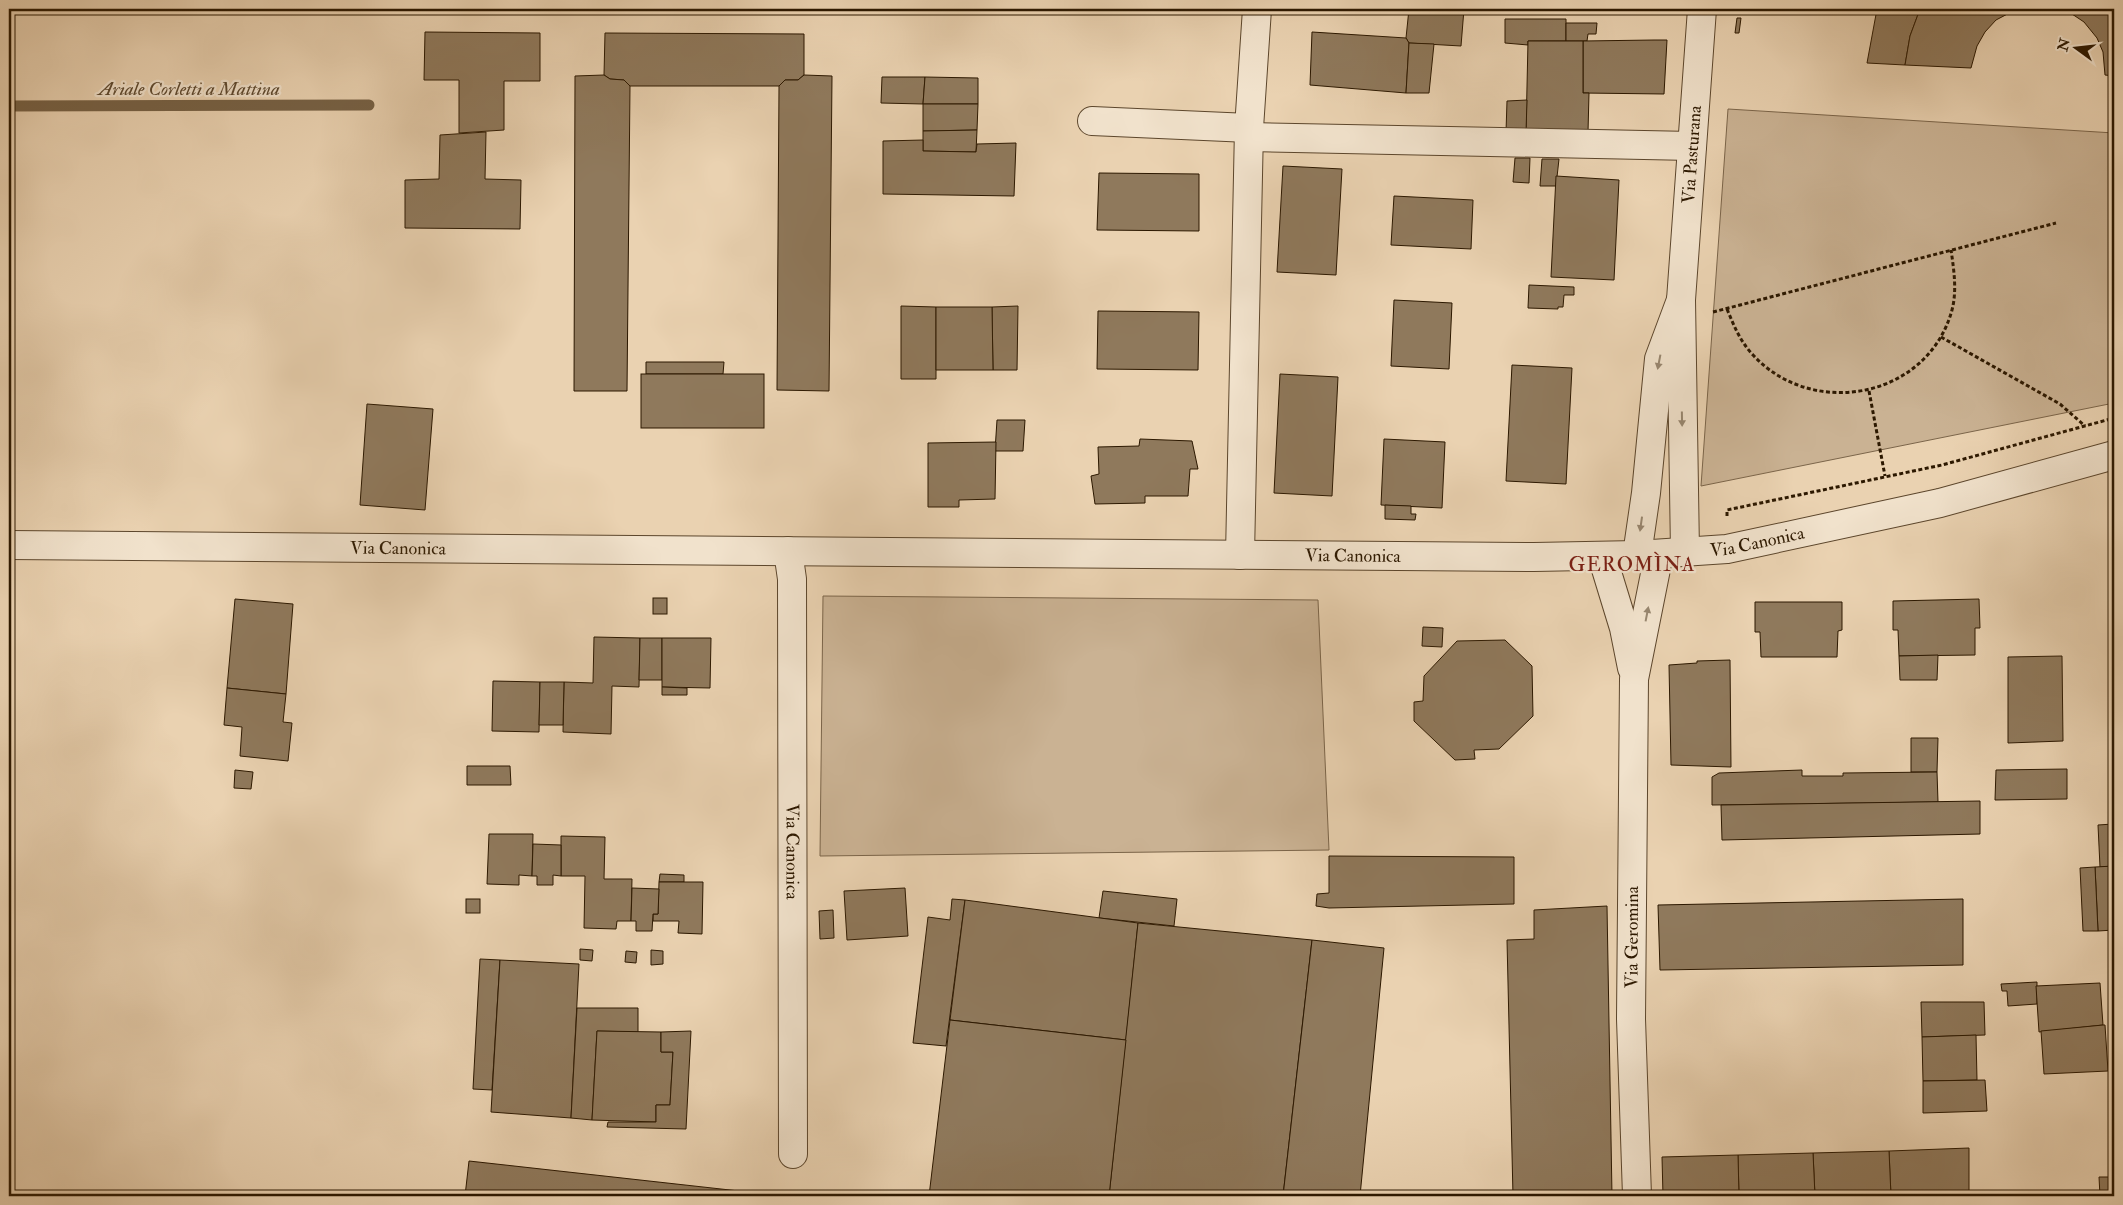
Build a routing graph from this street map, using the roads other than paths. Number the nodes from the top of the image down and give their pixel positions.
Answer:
1 (1257, 9) edge
2 (1702, 9) edge
3 (1092, 121) dead end
4 (1249, 133) junction
5 (1692, 146) junction
6 (1682, 310) junction
7 (2114, 454) edge
8 (9, 545) edge
9 (788, 551) junction
10 (1240, 554) junction
11 (1660, 554) junction
12 (1602, 556) junction
13 (1634, 679) junction
14 (793, 1154) dead end
15 (1637, 1196) edge

1 - 4 street
2 - 5 street, Via Pasturana
3 - 4 street
4 - 5 street
4 - 10 street
5 - 6 street, Via Pasturana
6 -> 11 street, Via Pasturana
6 -> 11 street, Via Pasturana
7 - 11 street, Via Canonica
8 - 9 street, Via Canonica
9 - 10 street, Via Canonica
9 - 14 street, Via Canonica
10 - 12 street, Via Canonica
11 - 12 street, Via Canonica
13 -> 11 street, Via Geromina
12 - 13 street, Via Geromina
13 - 15 street, Via Geromina

